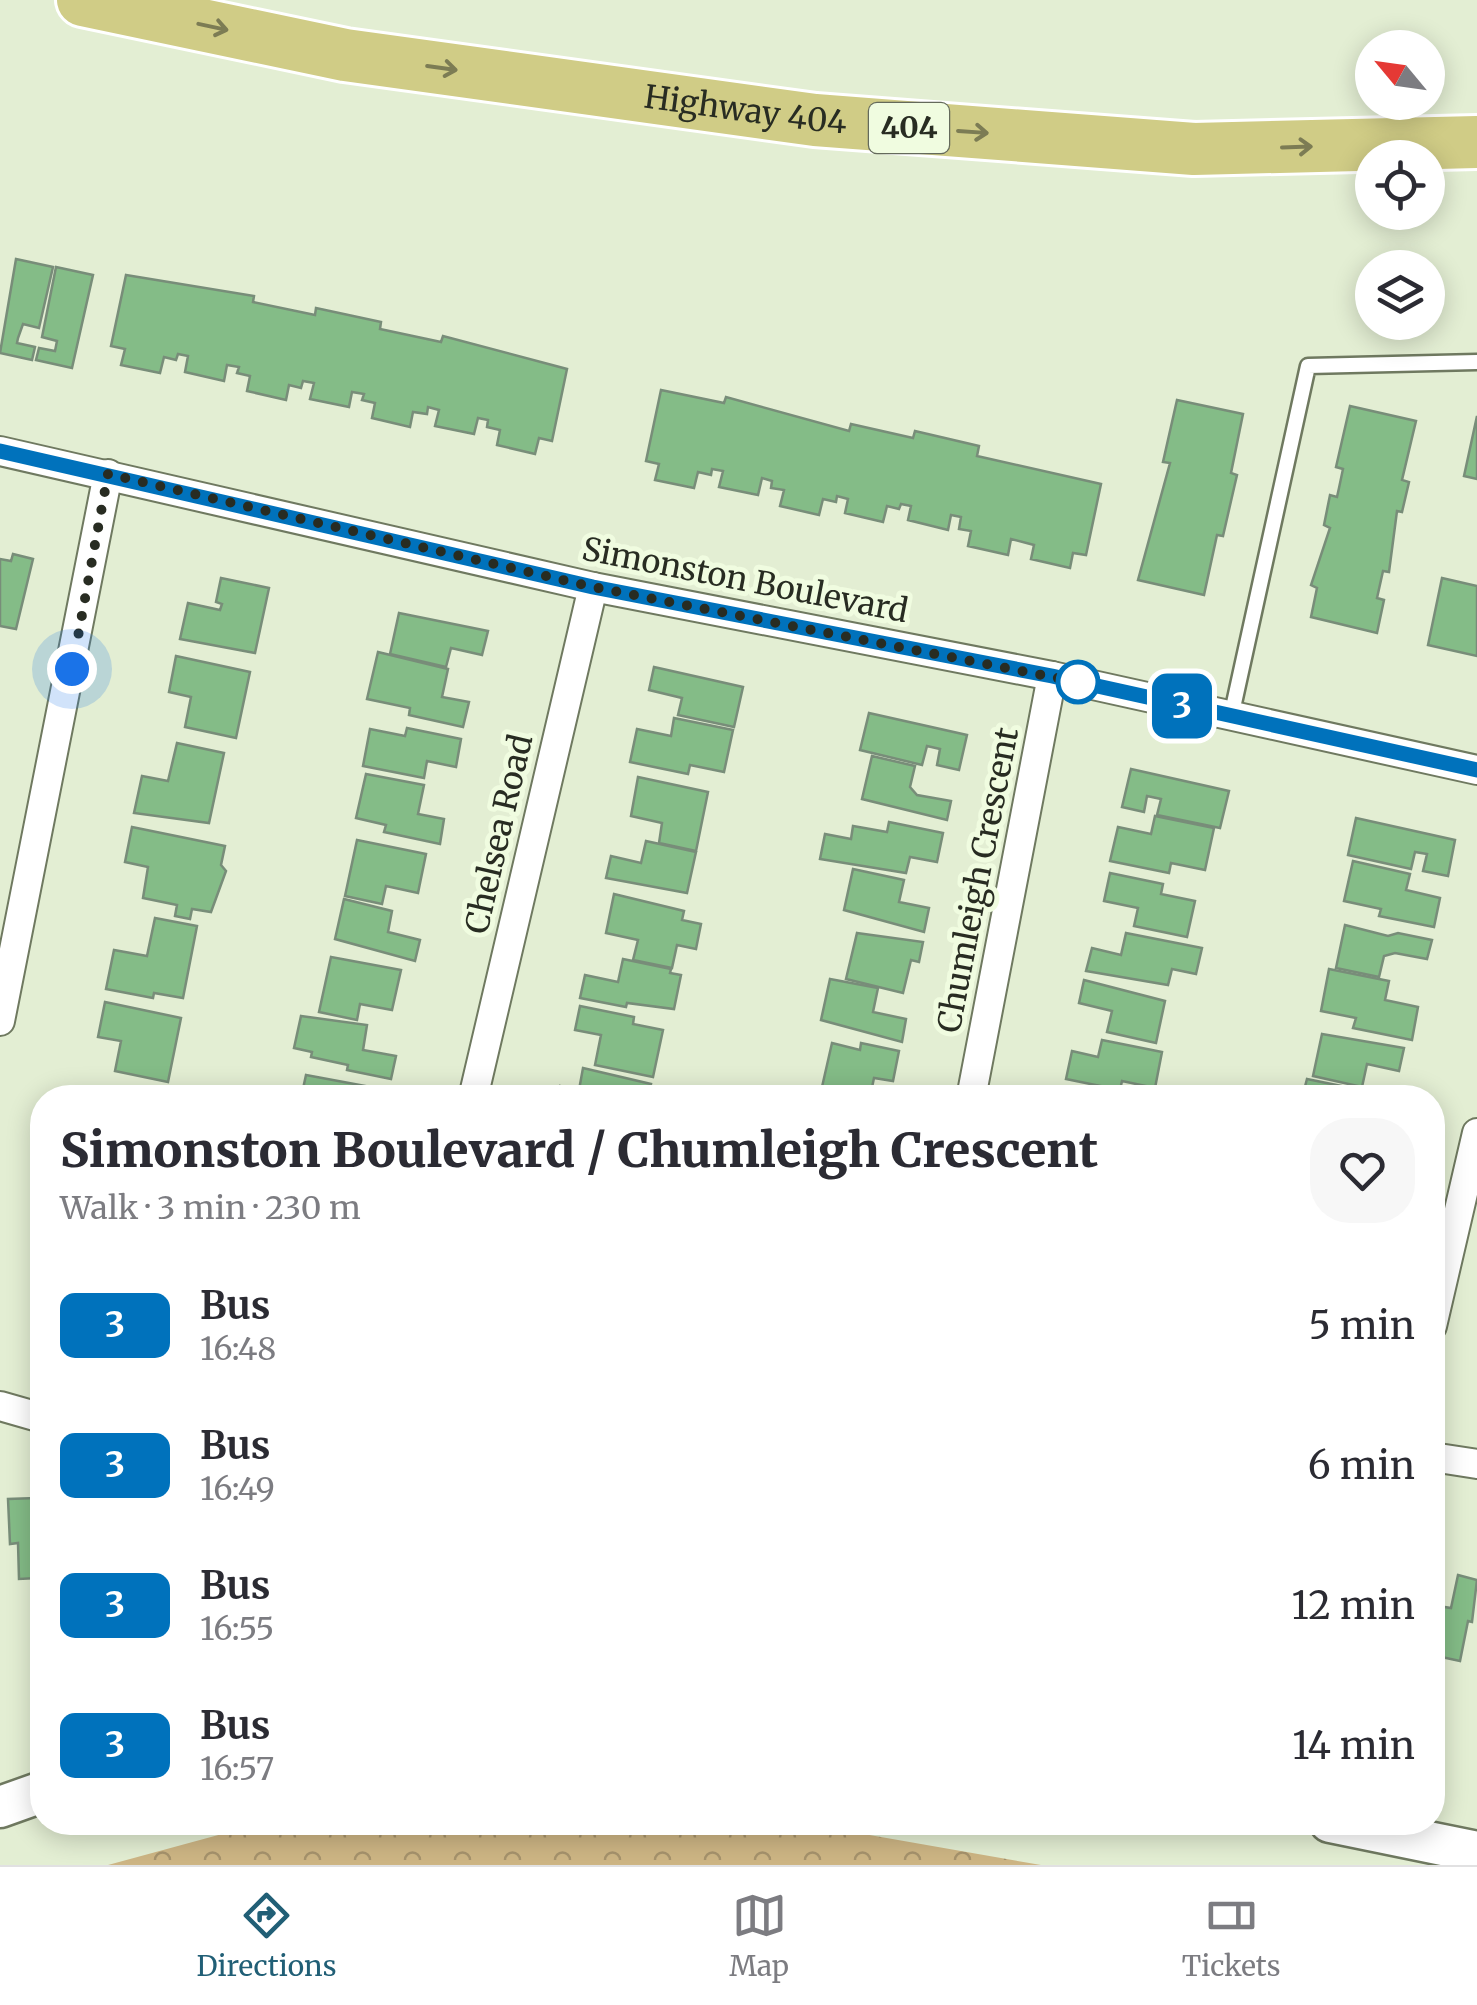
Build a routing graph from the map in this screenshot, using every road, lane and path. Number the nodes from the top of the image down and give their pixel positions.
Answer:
1 (83, 0) edge
2 (1477, 142) edge
3 (1477, 362) edge
4 (0, 451) edge
5 (108, 474) junction
6 (593, 587) junction
7 (1052, 676) junction
8 (1230, 717) junction
9 (1477, 770) edge
10 (0, 1021) edge
11 (476, 1085) edge
12 (973, 1085) edge
13 (1477, 1132) edge
14 (1445, 1270) edge
15 (0, 1406) edge
16 (30, 1415) edge
17 (1445, 1460) edge
18 (1477, 1464) edge
19 (30, 1796) edge
20 (0, 1807) edge
21 (1394, 1835) edge
22 (1477, 1852) edge

1 -> 2 highway, Highway 404 / 404
3 - 8 lane
4 - 5 street, Simonston Boulevard
5 - 6 street, Simonston Boulevard
5 - 10 street
6 - 7 street, Simonston Boulevard
6 - 11 street, Chelsea Road
7 - 8 street, Simonston Boulevard
7 - 12 street, Chumleigh Crescent
8 - 9 street, Simonston Boulevard
13 - 14 street
15 - 16 street
17 - 18 street
19 - 20 main road
21 - 22 main road

